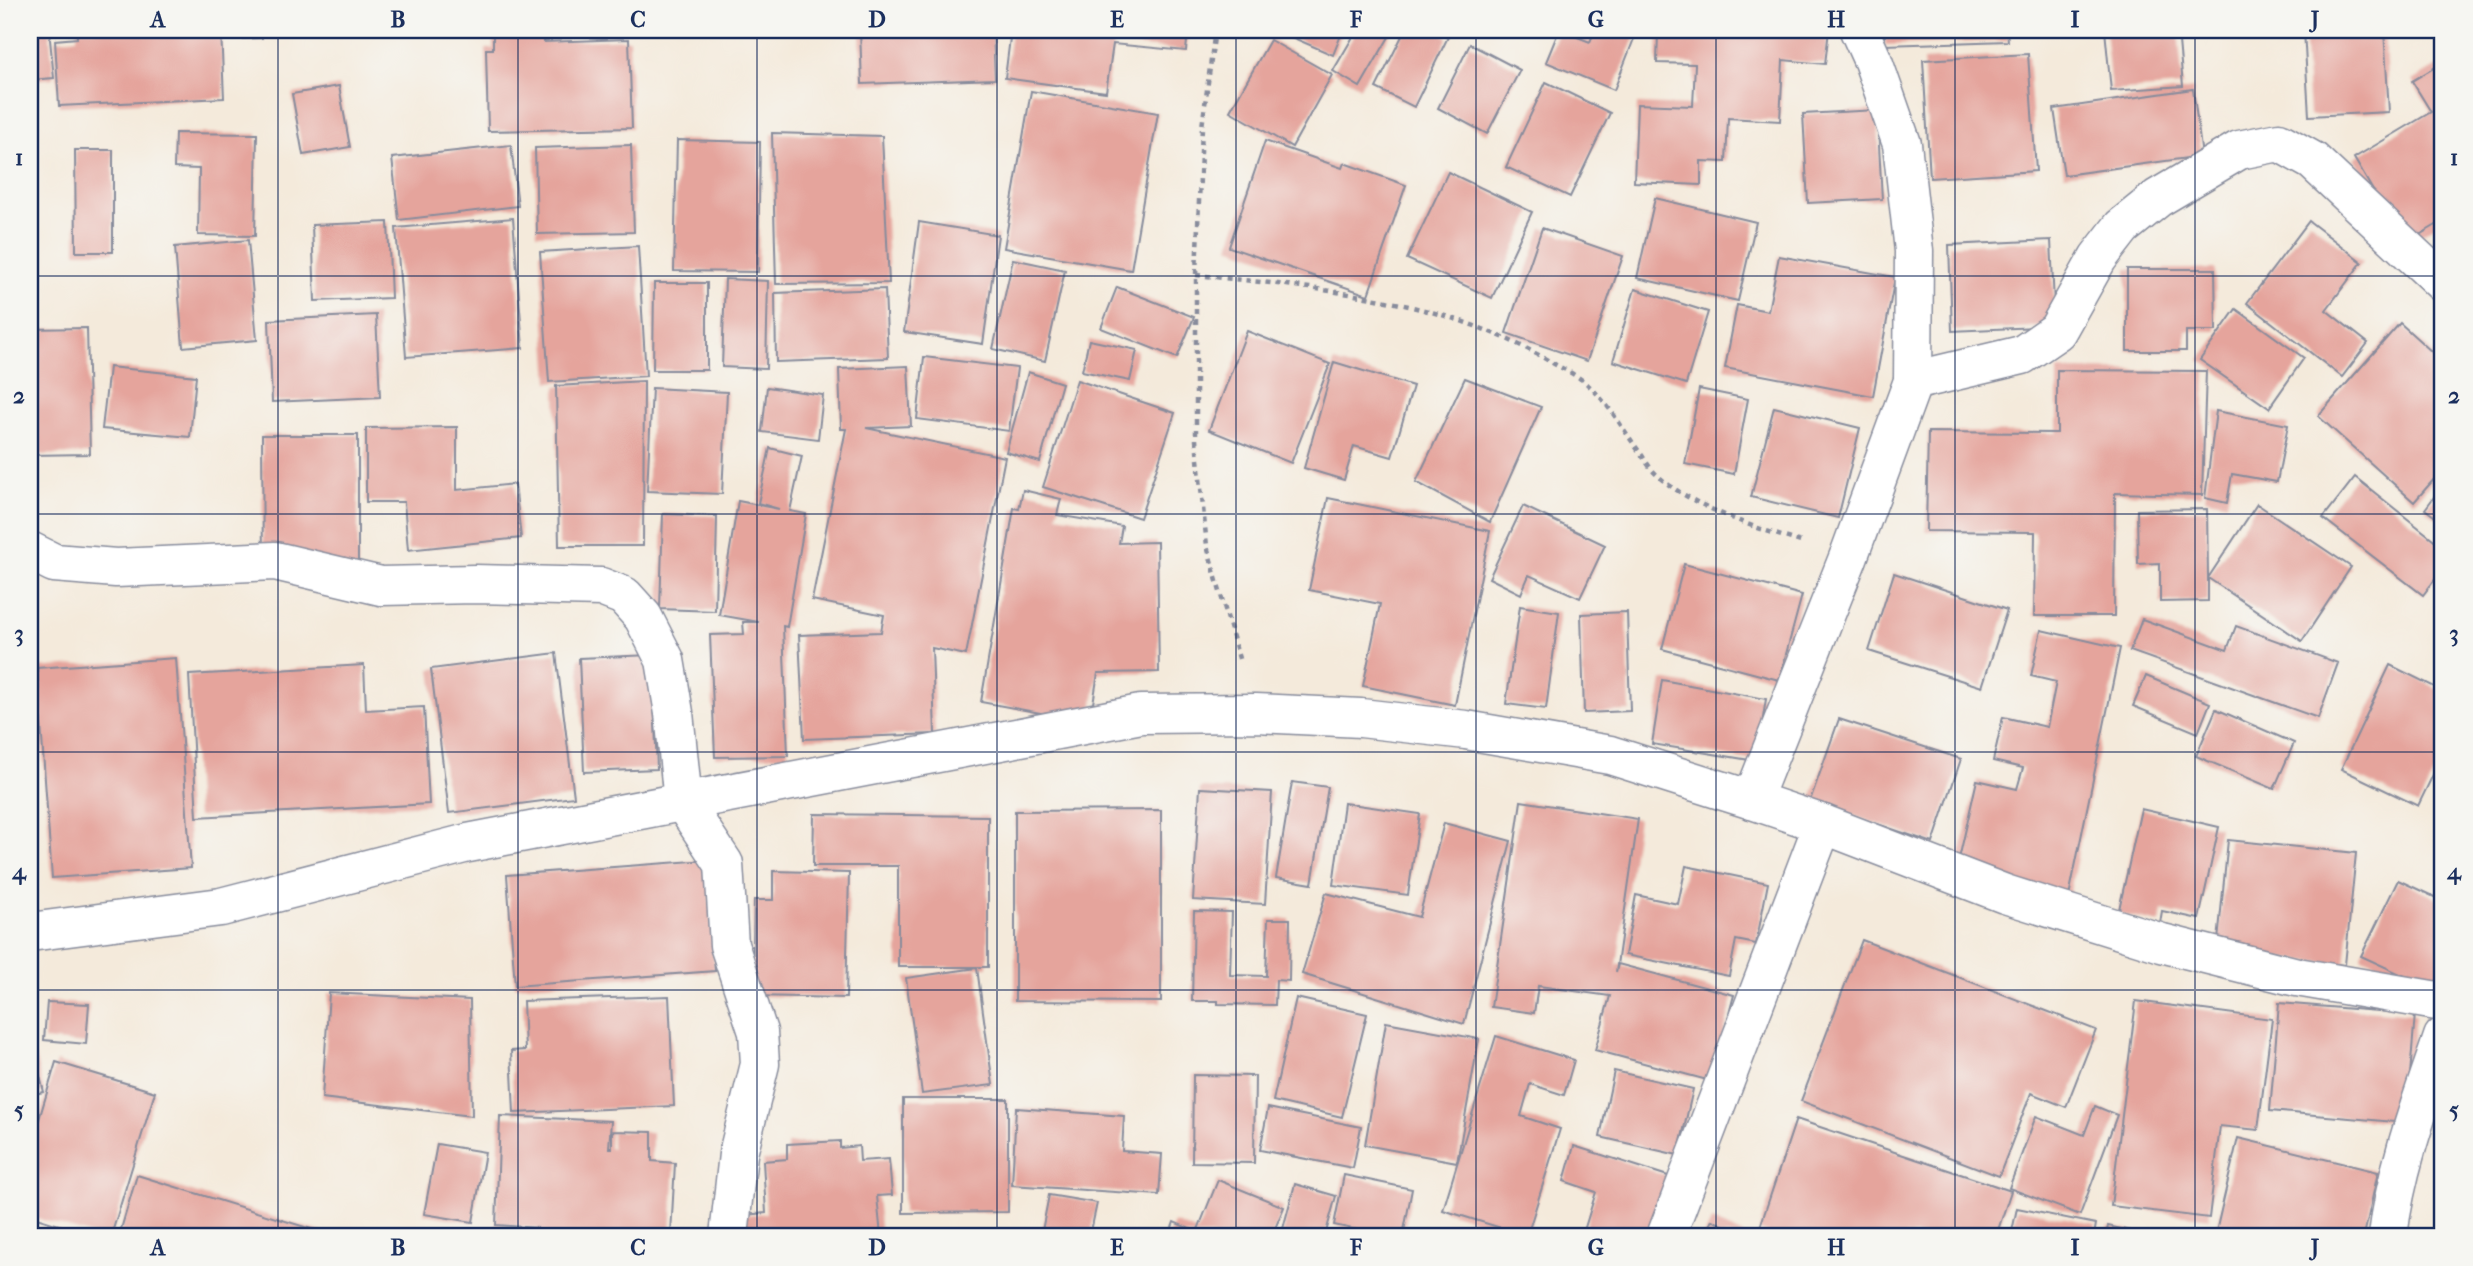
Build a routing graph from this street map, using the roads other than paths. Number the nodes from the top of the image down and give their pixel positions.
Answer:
1 (1858, 30) edge
2 (2443, 283) edge
3 (1913, 380) junction
4 (30, 551) edge
5 (1752, 800) junction
6 (683, 802) junction
7 (1823, 824) junction
8 (30, 932) edge
9 (2443, 1002) edge
10 (2443, 1037) edge
11 (729, 1236) edge
12 (1666, 1236) edge
13 (2388, 1236) edge

1 - 3 street
2 - 3 street
3 - 5 street
4 - 6 street
5 - 6 street
5 - 7 street
6 - 8 street
6 - 11 street
7 - 9 street
7 - 12 street
10 - 13 street

